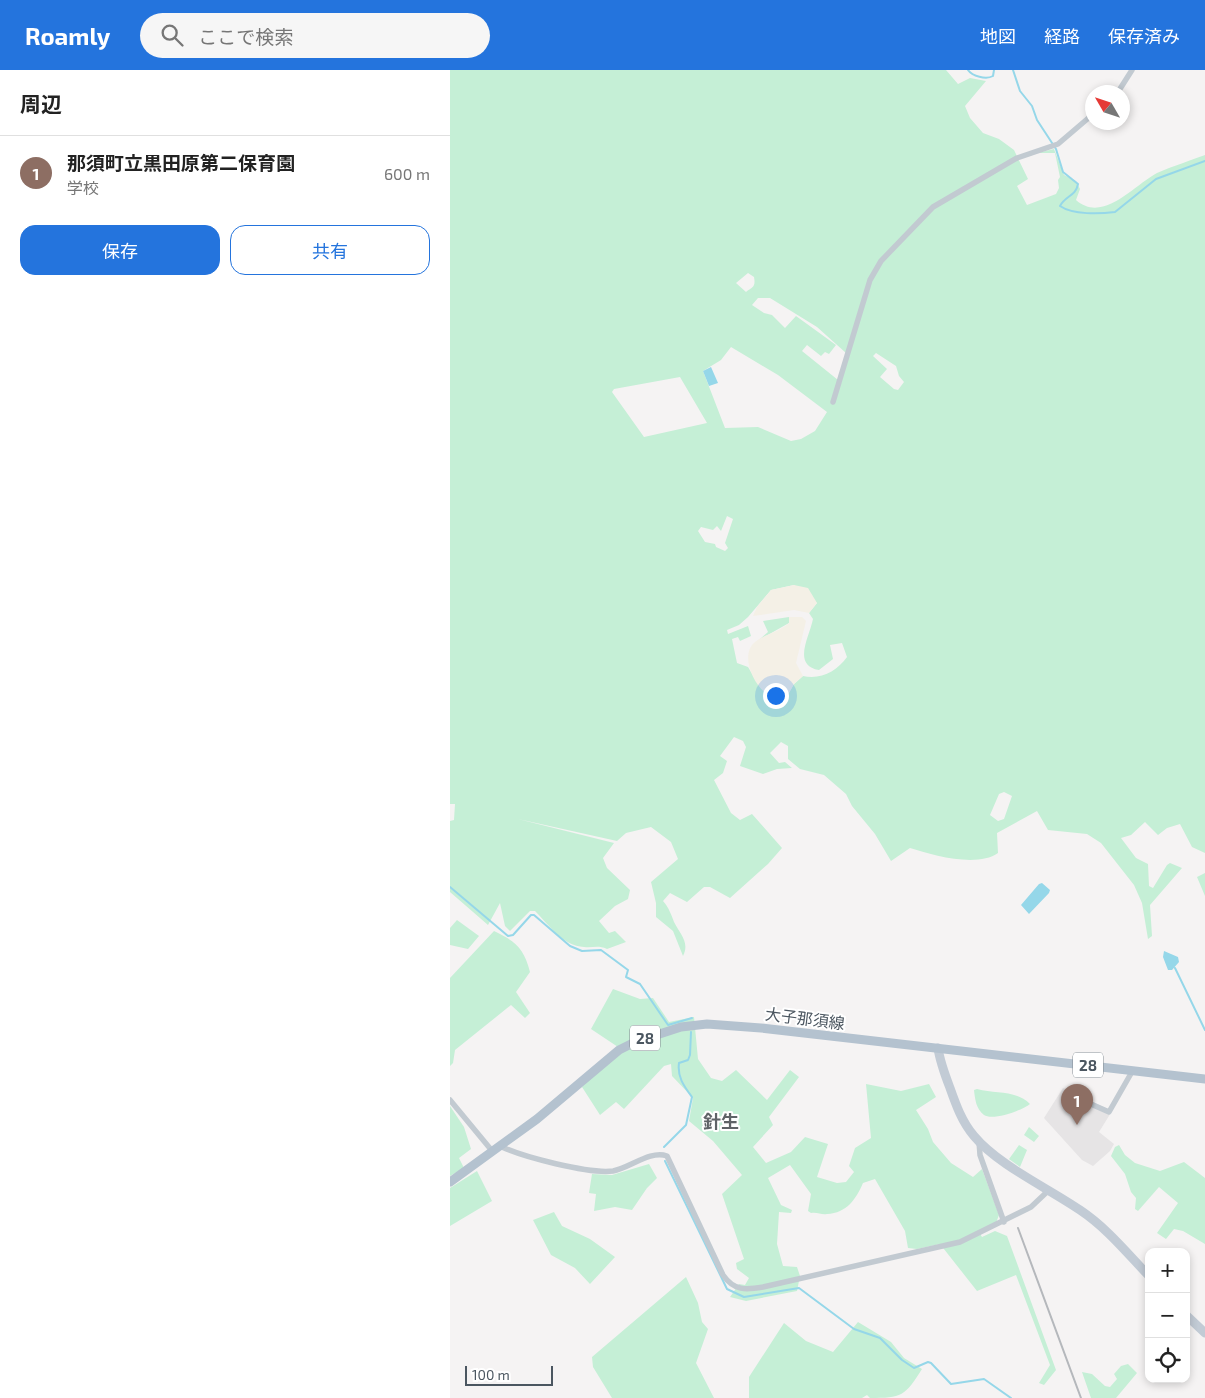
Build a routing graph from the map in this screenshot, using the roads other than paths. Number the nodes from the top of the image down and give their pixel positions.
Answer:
1 (1132, 70) edge
2 (1122, 85) edge
3 (1085, 121) edge
4 (833, 402) dead end
5 (938, 1048) junction
6 (1133, 1070) junction
7 (1205, 1079) edge
8 (450, 1100) edge
9 (1084, 1101) dead end
10 (979, 1142) junction
11 (496, 1149) junction
12 (450, 1182) edge
13 (1049, 1190) junction
14 (1004, 1222) junction
15 (1145, 1272) edge
16 (1190, 1319) edge
17 (1205, 1334) edge

1 - 2 street
3 - 4 street
5 - 6 main road, 大子那須線 / 28
5 - 10 street
5 - 11 main road, 大子那須線 / 28
6 - 7 main road, 大子那須線 / 28
6 - 9 street
8 - 11 street
10 - 13 street
10 - 14 street
11 - 12 main road, 大子那須線 / 28
11 - 14 street
13 - 14 street
13 - 15 street
16 - 17 street

